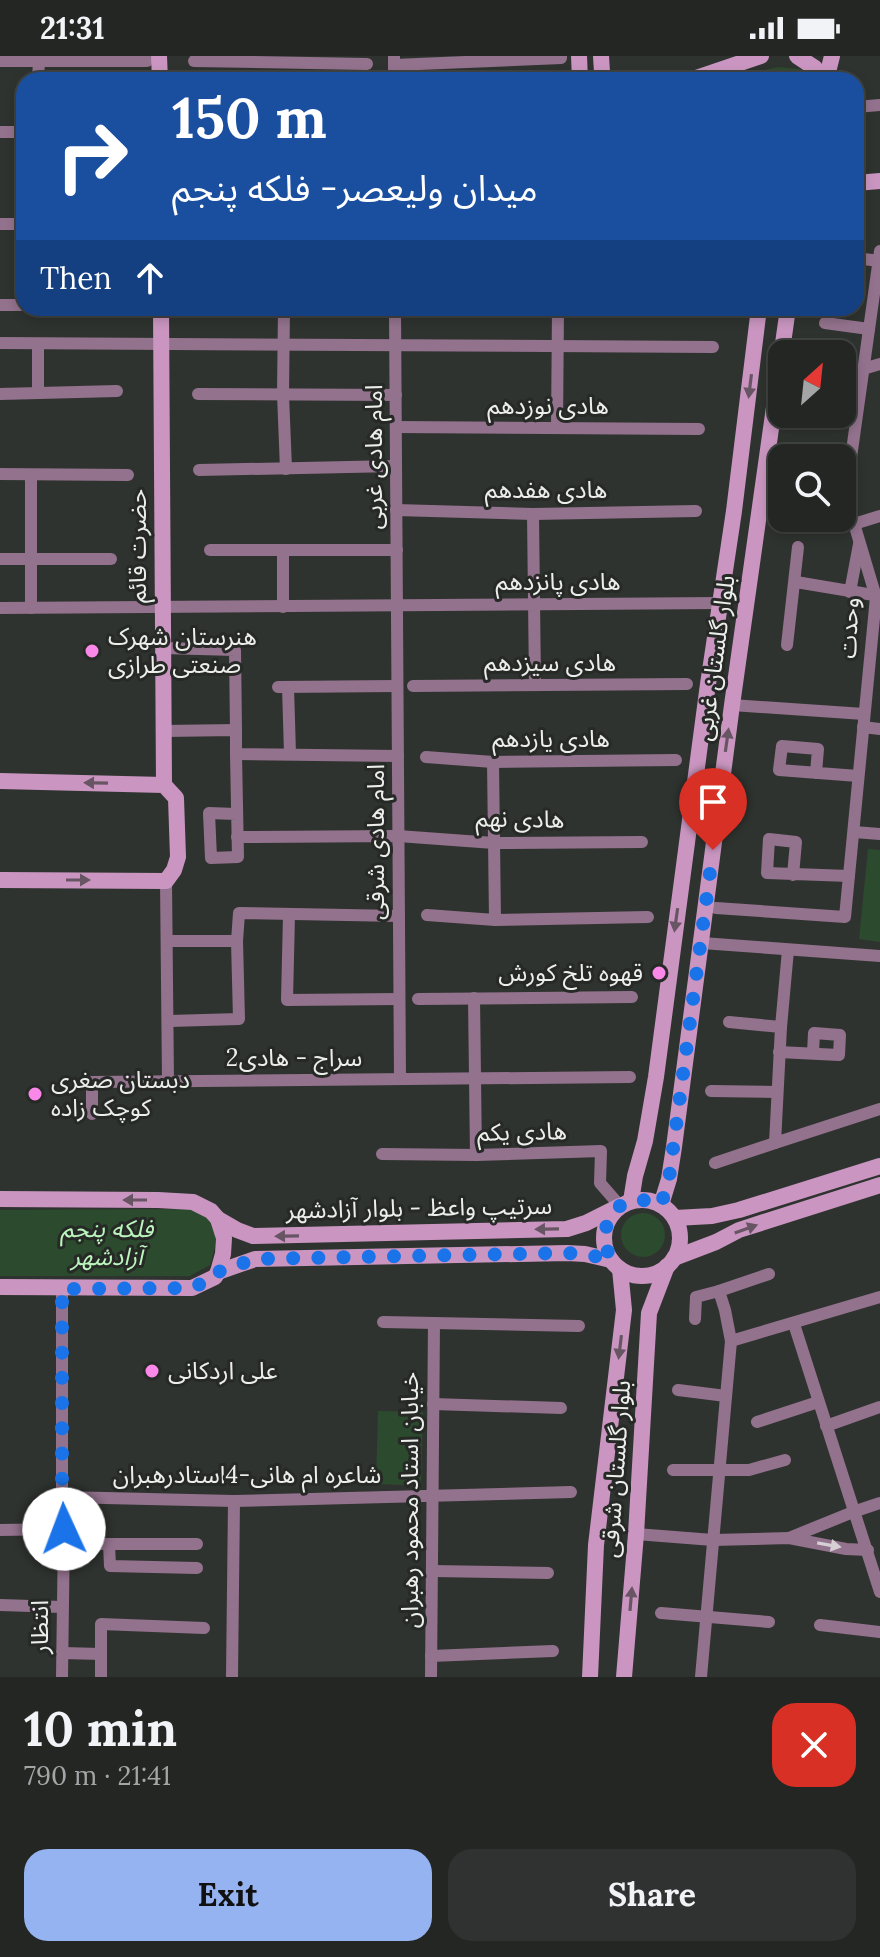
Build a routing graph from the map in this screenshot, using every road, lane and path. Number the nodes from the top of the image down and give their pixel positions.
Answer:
1 (761, 56) edge
2 (797, 56) edge
3 (561, 57) edge
4 (153, 59) edge
5 (29, 60) edge
6 (284, 60) edge
7 (394, 60) edge
8 (0, 61) edge
9 (194, 61) dead end
10 (367, 64) dead end
11 (714, 72) edge
12 (816, 72) edge
13 (879, 256) edge
14 (161, 316) edge
15 (284, 316) edge
16 (395, 316) edge
17 (558, 316) edge
18 (758, 316) edge
19 (787, 316) edge
20 (825, 323) dead end
21 (869, 329) junction
22 (0, 343) edge
23 (38, 344) junction
24 (161, 344) junction
25 (283, 345) junction
26 (395, 345) junction
27 (558, 346) junction
28 (713, 347) dead end
29 (880, 364) edge
30 (863, 369) junction
31 (117, 391) dead end
32 (38, 393) junction
33 (0, 394) edge
34 (198, 394) dead end
35 (283, 394) junction
36 (396, 395) junction
37 (856, 399) edge
38 (859, 399) junction
39 (396, 427) junction
40 (557, 428) junction
41 (699, 429) dead end
42 (851, 444) edge
43 (396, 466) junction
44 (286, 469) junction
45 (199, 470) dead end
46 (0, 474) edge
47 (31, 475) junction
48 (128, 475) dead end
49 (396, 510) junction
50 (696, 511) dead end
51 (533, 514) junction
52 (880, 516) edge
53 (856, 523) edge
54 (856, 531) edge
55 (859, 541) junction
56 (798, 547) dead end
57 (210, 550) dead end
58 (283, 550) junction
59 (397, 550) junction
60 (0, 559) edge
61 (32, 559) junction
62 (111, 559) dead end
63 (796, 582) junction
64 (850, 592) junction
65 (878, 597) edge
66 (720, 603) junction
67 (397, 605) junction
68 (534, 605) junction
69 (283, 607) junction
70 (0, 608) edge
71 (31, 608) junction
72 (163, 608) junction
73 (787, 645) dead end
74 (163, 648) junction
75 (687, 684) dead end
76 (535, 685) junction
77 (397, 686) junction
78 (413, 686) dead end
79 (732, 705) junction
80 (863, 721) junction
81 (880, 729) edge
82 (236, 730) junction
83 (164, 731) junction
84 (236, 754) junction
85 (290, 754) junction
86 (398, 756) junction
87 (426, 757) dead end
88 (676, 760) dead end
89 (493, 762) junction
90 (816, 773) junction
91 (858, 776) junction
92 (0, 781) edge
93 (164, 785) junction
94 (236, 814) junction
95 (854, 832) junction
96 (880, 834) edge
97 (398, 836) junction
98 (237, 837) junction
99 (642, 842) dead end
100 (494, 843) junction
101 (793, 875) junction
102 (849, 876) junction
103 (0, 880) edge
104 (166, 881) junction
105 (716, 908) dead end
106 (289, 915) junction
107 (427, 915) dead end
108 (399, 916) junction
109 (648, 917) dead end
110 (495, 920) junction
111 (167, 941) junction
112 (237, 941) junction
113 (702, 943) junction
114 (788, 950) junction
115 (880, 956) edge
116 (632, 997) dead end
117 (474, 998) junction
118 (399, 999) junction
119 (418, 999) dead end
120 (169, 1021) junction
121 (729, 1022) dead end
122 (781, 1027) junction
123 (779, 1052) junction
124 (813, 1053) junction
125 (630, 1077) dead end
126 (475, 1078) junction
127 (400, 1079) junction
128 (168, 1081) junction
129 (711, 1091) dead end
130 (777, 1092) junction
131 (880, 1109) edge
132 (92, 1114) dead end
133 (645, 1141) junction
134 (775, 1143) junction
135 (674, 1147) junction
136 (382, 1154) dead end
137 (476, 1155) junction
138 (715, 1163) dead end
139 (880, 1166) edge
140 (880, 1185) edge
141 (0, 1199) edge
142 (625, 1204) junction
143 (661, 1205) junction
144 (712, 1216) junction
145 (675, 1218) junction
146 (218, 1219) junction
147 (716, 1242) junction
148 (671, 1262) junction
149 (616, 1265) junction
150 (218, 1272) junction
151 (769, 1274) dead end
152 (0, 1287) edge
153 (62, 1289) junction
154 (719, 1291) junction
155 (880, 1297) edge
156 (624, 1310) junction
157 (649, 1313) junction
158 (695, 1319) dead end
159 (383, 1322) dead end
160 (434, 1323) junction
161 (794, 1324) junction
162 (579, 1326) dead end
163 (731, 1341) junction
164 (678, 1390) dead end
165 (726, 1396) junction
166 (818, 1402) junction
167 (433, 1404) junction
168 (880, 1407) edge
169 (561, 1408) dead end
170 (757, 1422) dead end
171 (826, 1426) junction
172 (785, 1460) dead end
173 (673, 1470) dead end
174 (719, 1470) junction
175 (571, 1492) dead end
176 (433, 1495) junction
177 (62, 1497) junction
178 (234, 1501) junction
179 (880, 1503) edge
180 (853, 1512) junction
181 (64, 1529) junction
182 (0, 1530) edge
183 (636, 1534) junction
184 (789, 1538) junction
185 (713, 1540) junction
186 (64, 1544) junction
187 (109, 1544) junction
188 (197, 1544) dead end
189 (868, 1550) junction
190 (197, 1568) dead end
191 (432, 1571) junction
192 (548, 1573) dead end
193 (880, 1592) edge
194 (0, 1605) edge
195 (62, 1607) junction
196 (661, 1613) dead end
197 (706, 1616) junction
198 (769, 1622) dead end
199 (820, 1625) dead end
200 (204, 1628) dead end
201 (880, 1632) edge
202 (553, 1651) dead end
203 (62, 1653) junction
204 (101, 1654) junction
205 (431, 1656) junction
206 (62, 1677) edge
207 (101, 1677) edge
208 (232, 1677) edge
209 (431, 1677) edge
210 (590, 1677) edge
211 (624, 1677) edge
212 (701, 1677) edge

1 - 11 main road
2 - 12 main road
3 - 7 street
4 - 5 street
5 - 8 street
6 - 9 street
6 - 10 street
13 - 21 street, وحدت
14 - 24 main road, حضرت قائم
15 - 25 street
16 - 26 street, امام هادی غربی
17 - 27 street
18 -> 66 main road, بلوار گلستان غربی
19 - 79 main road, بلوار گلستان غربی
20 - 21 street
21 - 30 street, وحدت
22 - 23 street
23 - 24 street
23 - 32 street
24 - 25 street
24 - 72 main road, حضرت قائم
25 - 26 street
25 - 35 street
26 - 27 street
26 - 36 street, امام هادی غربی
27 - 28 street
27 - 40 street
29 - 30 street
30 - 38 street, وحدت
31 - 32 street
32 - 33 street
34 - 35 street
35 - 36 street
35 - 44 street
36 - 39 street, امام هادی غربی
37 - 38 street
38 - 42 street, وحدت
39 - 40 street, هادی نوزدهم
39 - 43 street, امام هادی غربی
40 - 41 street, هادی نوزدهم
43 - 44 street
43 - 49 street, امام هادی غربی
44 - 45 street
46 - 47 street
47 - 48 street
47 - 61 street
49 - 51 street, هادی هفدهم
49 - 59 street, امام هادی غربی
50 - 51 street, هادی هفدهم
51 - 68 street
52 - 53 street
54 - 55 street, وحدت
55 - 64 street
55 - 65 street, وحدت
56 - 63 street
57 - 58 street
58 - 59 street
58 - 69 street
59 - 67 street, امام هادی غربی
60 - 61 street
61 - 62 street
61 - 71 street
63 - 64 street
63 - 73 street
64 - 65 street
65 - 80 street, وحدت
66 - 68 street, هادی پانزدهم
66 -> 133 main road, بلوار گلستان غربی
67 - 68 street, هادی پانزدهم
67 - 69 street, هادی پانزدهم
67 - 77 street, امام هادی شرقی
68 - 76 street
69 - 72 street, هادی پانزدهم
70 - 71 street, هادی پانزدهم
71 - 72 street, هادی پانزدهم
72 - 74 main road, حضرت قائم
74 - 82 street
74 - 83 main road, حضرت قائم
75 - 76 street, هادی سیزدهم
76 - 78 street, هادی سیزدهم
77 - 85 street
77 - 86 street, امام هادی شرقی
79 - 80 street
113 -> 79 main road, بلوار گلستان غربی
80 - 81 street
80 - 91 street, وحدت
82 - 83 street
82 - 84 street
83 - 93 main road, حضرت قائم
84 - 85 street
84 - 94 street
85 - 86 street
86 - 97 street, امام هادی شرقی
87 - 89 street, هادی یازدهم
88 - 89 street, هادی یازدهم
89 - 100 street
90 - 90 street
90 - 91 street
91 - 95 street, وحدت
93 -> 92 main road
93 - 104 main road, حضرت قائم
94 - 98 street
94 - 98 street
95 - 96 street
95 - 102 street, وحدت
97 - 98 street, هادی نهم
97 - 100 street, هادی نهم
97 - 108 street, امام هادی شرقی
99 - 100 street, هادی نهم
100 - 110 street
101 - 101 street
101 - 102 street
102 - 105 street, وحدت
103 -> 104 main road
104 - 111 street
106 - 108 street
106 - 112 street
106 - 118 street
107 - 110 street
108 - 118 street, امام هادی شرقی
109 - 110 street
111 - 112 street
111 - 120 street
112 - 120 street
113 - 114 street
113 - 135 main road, بلوار گلستان غربی
114 - 115 street
114 - 122 street
116 - 117 street
117 - 119 street
117 - 126 street
118 - 127 street, امام هادی شرقی
120 - 128 street
121 - 122 street
122 - 123 street
123 - 124 street
123 - 130 street
124 - 124 street
125 - 126 street, سراج - هادی2
126 - 127 street, سراج - هادی2
126 - 137 street
127 - 128 street, سراج - هادی2
128 - 132 street, سراج - هادی2
129 - 130 street
130 - 134 street
131 - 134 street
133 - 135 main road
133 - 142 main road, بلوار گلستان غربی
134 - 138 street
135 - 143 main road, بلوار گلستان غربی
136 - 137 street, هادی یکم
137 - 142 street, هادی یکم
139 - 144 main road
147 -> 140 main road
146 -> 141 main road, سرتیپ واعظ - بلوار آزادشهر
142 - 143 main road
142 -> 146 main road, سرتیپ واعظ - بلوار آزادشهر
142 - 149 main road
143 - 145 main road
144 - 145 main road
144 - 147 main road
145 - 148 main road
146 - 150 main road
147 - 148 main road
148 - 149 main road
148 - 157 main road, بلوار گلستان شرقی
149 - 150 main road, سرتیپ واعظ - بلوار آزادشهر
149 - 156 main road, بلوار گلستان شرقی
150 - 153 main road, سرتیپ واعظ - بلوار آزادشهر
151 - 154 street
152 - 153 main road, سرتیپ واعظ - بلوار آزادشهر
153 - 177 street, انتظار
154 - 158 street
154 - 163 street
155 - 161 street
156 - 157 main road
156 -> 210 main road, بلوار گلستان شرقی
157 - 183 main road, بلوار گلستان شرقی
159 - 160 street
160 - 162 street
160 - 167 street, خیابان استاد محمود رهبران
161 - 163 street
161 - 166 street
163 - 165 street
164 - 165 street
165 - 174 street
166 - 170 street
166 - 171 street
167 - 169 street
167 - 176 street, خیابان استاد محمود رهبران
168 - 171 street
171 - 180 street
172 - 174 street
173 - 174 street
174 - 185 street
175 - 176 street, شاعره ام هانی-4استادرهبران
176 - 178 street, شاعره ام هانی-4استادرهبران
176 - 191 street, خیابان استاد محمود رهبران
177 - 178 street, شاعره ام هانی-4استادرهبران
177 - 181 street, انتظار
178 - 208 street
179 - 180 street
180 - 184 street
180 - 189 street
181 - 182 street
181 - 186 street, انتظار
183 - 185 street
211 -> 183 main road, بلوار گلستان شرقی
184 - 185 street
184 -> 189 street
185 - 197 street
186 - 187 street
186 - 195 street, انتظار
187 - 188 street
187 - 190 street
189 - 193 street
191 - 192 street
191 - 205 street, خیابان استاد محمود رهبران
194 - 195 street
195 - 203 street, انتظار
196 - 197 street
197 - 198 street
197 - 212 street
199 - 201 street
200 - 204 street
202 - 205 street
203 - 204 street
203 - 206 street, انتظار
204 - 207 street
205 - 209 street, خیابان استاد محمود رهبران

